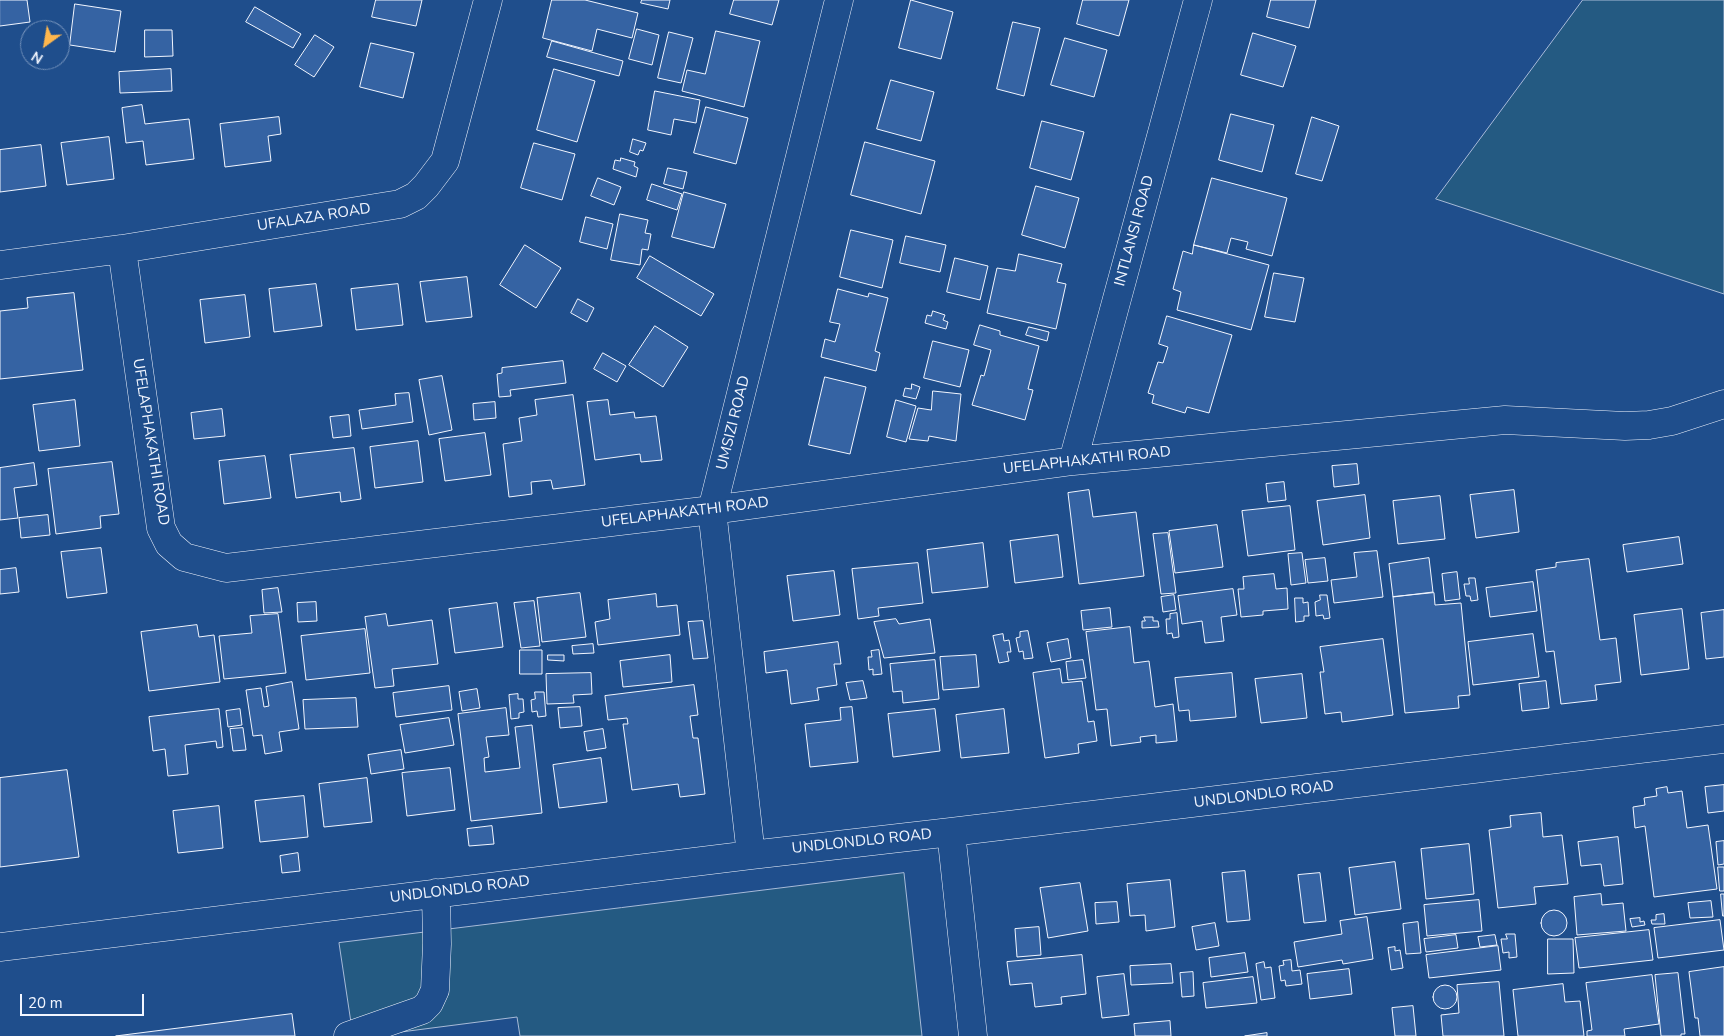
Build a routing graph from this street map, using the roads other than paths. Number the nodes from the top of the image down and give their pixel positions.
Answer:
1 (488, 0) edge
2 (839, 0) edge
3 (1198, 0) edge
4 (122, 249) junction
5 (0, 264) edge
6 (1724, 404) edge
7 (1073, 461) junction
8 (712, 510) junction
9 (1724, 739) edge
10 (952, 832) junction
11 (751, 854) junction
12 (436, 893) junction
13 (0, 947) edge
14 (348, 1036) edge
15 (973, 1036) edge

1 - 4 street, UFALAZA ROAD
2 - 8 street, UMSIZI ROAD
3 - 7 street, INTLANSI ROAD
4 - 5 street, UFALAZA ROAD
4 - 8 street, UFELAPHAKATHI ROAD
6 - 7 street, UFELAPHAKATHI ROAD
7 - 8 street, UFELAPHAKATHI ROAD
8 - 11 street, UMSIZI ROAD
9 - 10 street, UNDLONDLO ROAD
10 - 11 street, UNDLONDLO ROAD
10 - 15 street
11 - 12 street, UNDLONDLO ROAD
12 - 13 street, UNDLONDLO ROAD
12 - 14 street

